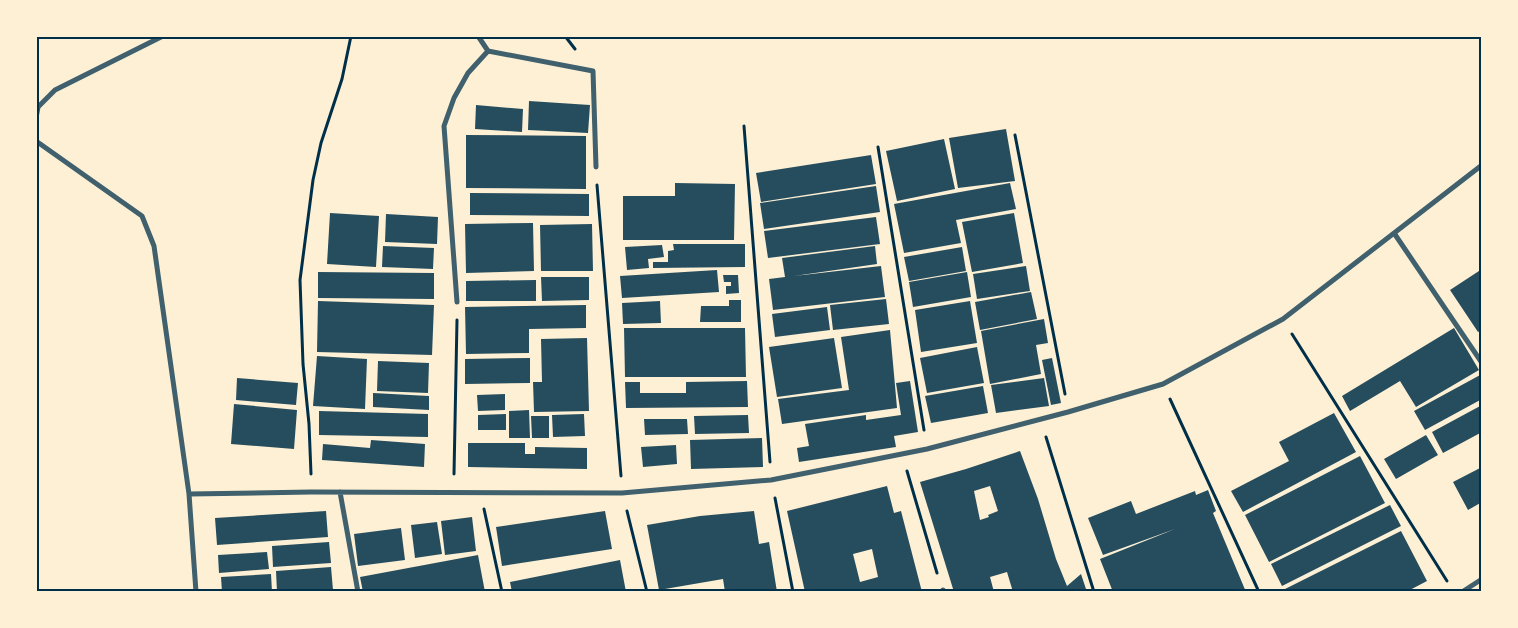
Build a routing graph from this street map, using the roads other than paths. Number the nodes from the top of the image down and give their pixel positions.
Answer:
1 (163, 36) edge
2 (478, 36) edge
3 (488, 51) junction
4 (36, 118) edge
5 (36, 141) edge
6 (1482, 165) edge
7 (596, 167) road end
8 (1394, 233) junction
9 (457, 302) road end
10 (1482, 363) edge
11 (340, 492) junction
12 (188, 494) junction
13 (1482, 579) edge
14 (196, 592) edge
15 (358, 592) edge
16 (1462, 592) edge

1 - 4 street
2 - 3 street
3 - 7 street
3 - 9 street
5 - 12 street
6 - 8 street
8 - 10 street
8 - 11 street
11 - 12 street
11 - 15 street
12 - 14 street
13 - 16 street

